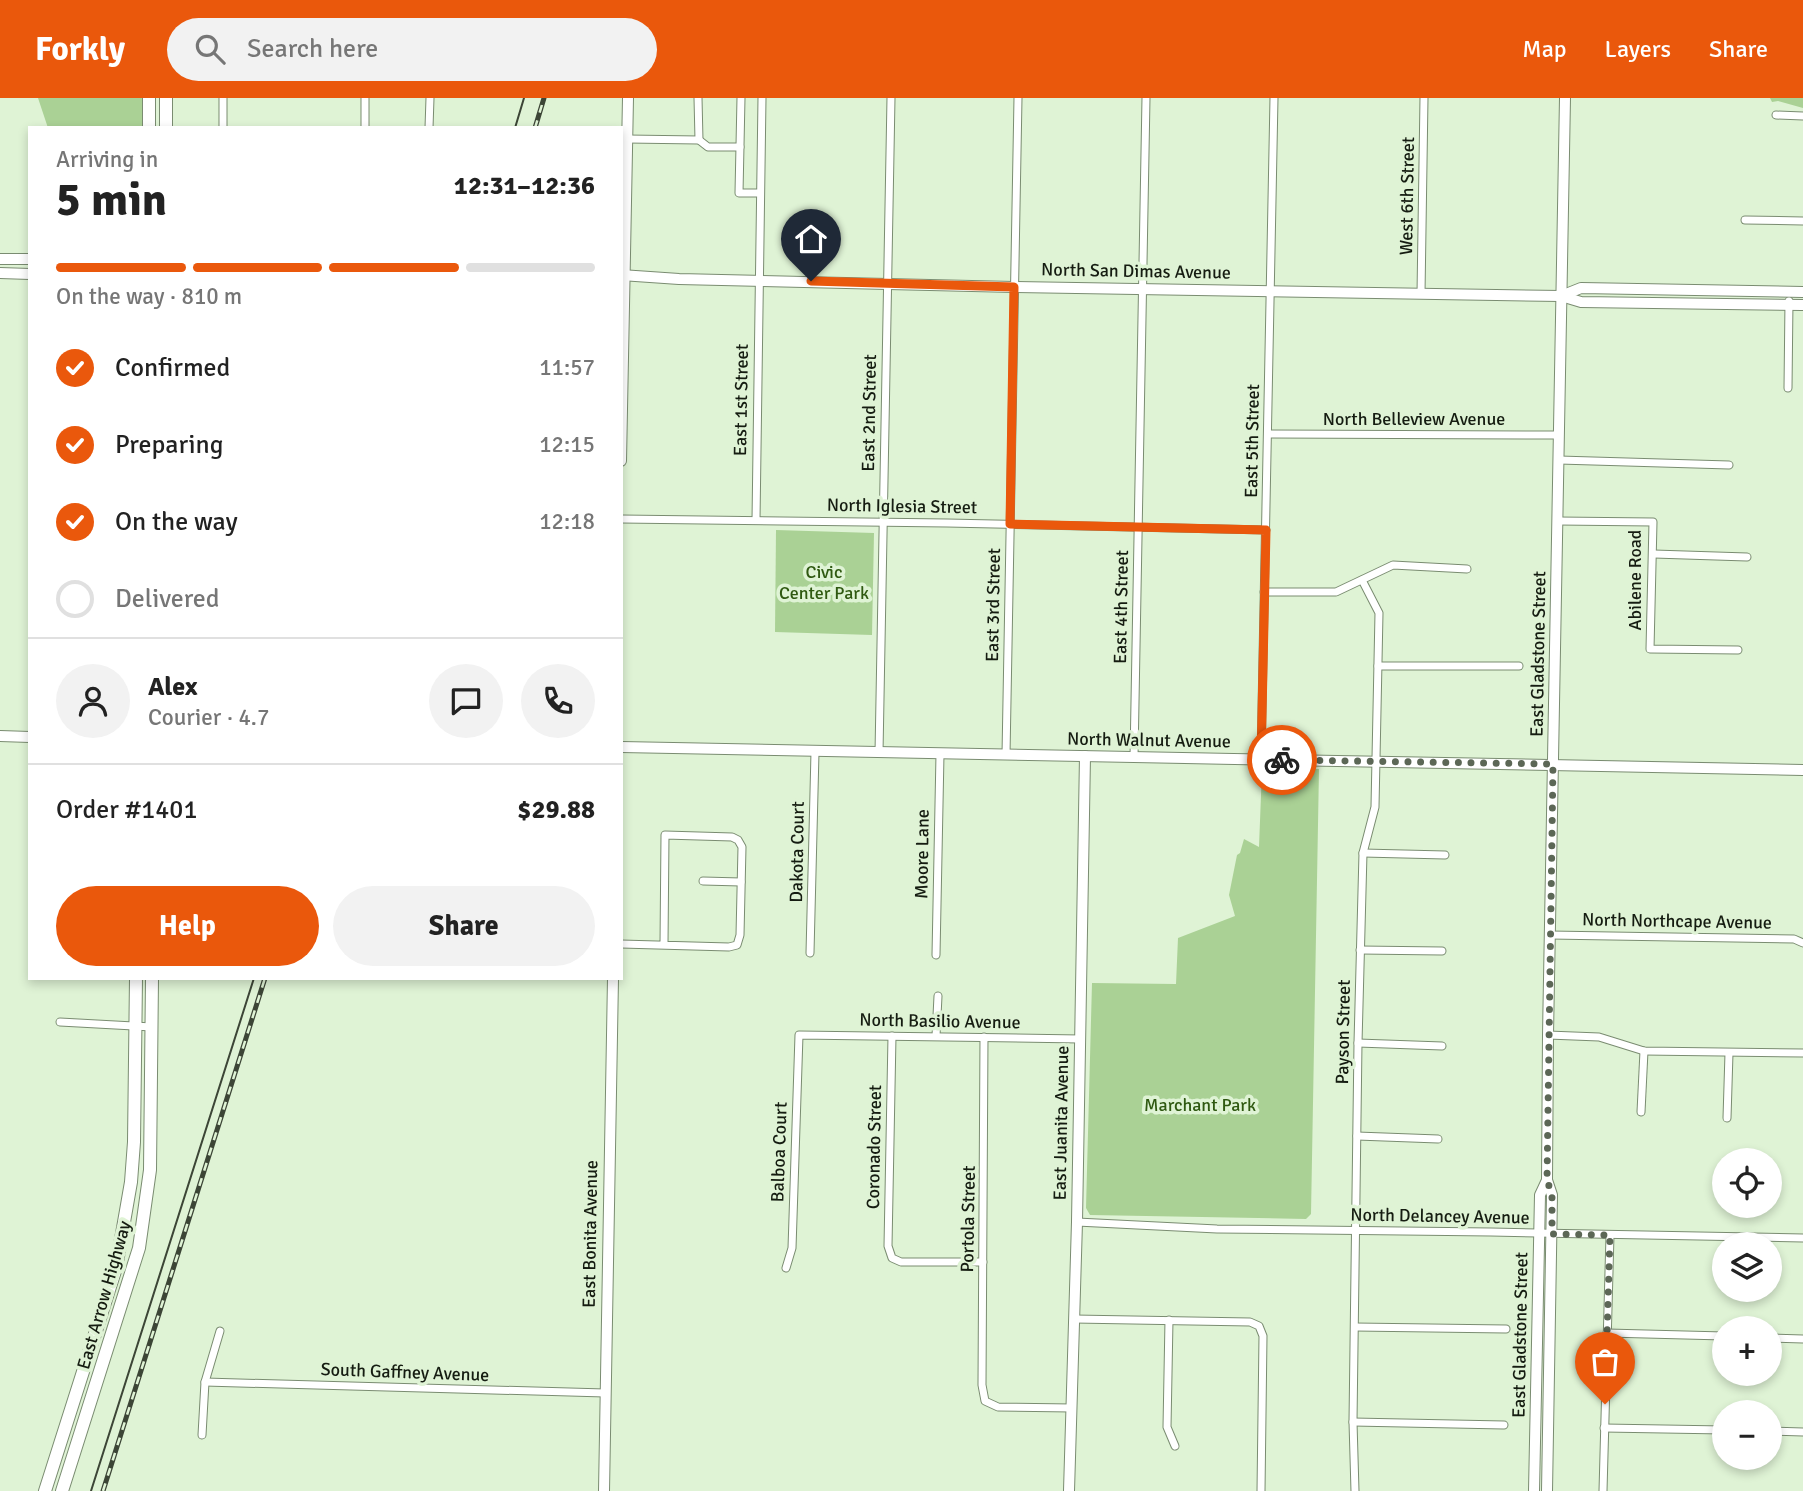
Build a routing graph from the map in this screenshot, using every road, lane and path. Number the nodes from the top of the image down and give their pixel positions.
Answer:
1 (149, 98) edge
2 (166, 98) edge
3 (223, 98) edge
4 (365, 98) edge
5 (430, 98) edge
6 (628, 98) edge
7 (698, 98) edge
8 (741, 98) edge
9 (762, 98) edge
10 (891, 98) edge
11 (1018, 98) edge
12 (1146, 98) edge
13 (1274, 98) edge
14 (1424, 98) edge
15 (1565, 98) edge
16 (1776, 115) dead end
17 (1803, 116) edge
18 (149, 126) edge
19 (166, 126) edge
20 (223, 126) edge
21 (365, 126) edge
22 (429, 126) edge
23 (627, 139) junction
24 (699, 140) junction
25 (740, 147) junction
26 (760, 193) junction
27 (1745, 220) dead end
28 (1803, 221) edge
29 (0, 259) edge
30 (28, 259) edge
31 (0, 273) edge
32 (28, 274) edge
33 (623, 277) edge
34 (759, 280) junction
35 (888, 283) junction
36 (1014, 287) junction
37 (1143, 289) junction
38 (1271, 291) junction
39 (1789, 292) junction
40 (1803, 292) edge
41 (1421, 294) junction
42 (1562, 296) junction
43 (1789, 305) junction
44 (1803, 305) edge
45 (1788, 388) dead end
46 (1268, 434) junction
47 (1559, 435) junction
48 (1559, 460) junction
49 (1729, 464) dead end
50 (623, 519) edge
51 (756, 520) junction
52 (1558, 521) junction
53 (883, 522) junction
54 (1010, 524) junction
55 (1138, 526) junction
56 (1266, 530) junction
57 (1654, 554) junction
58 (1747, 557) dead end
59 (1467, 569) dead end
60 (1362, 580) junction
61 (1264, 592) junction
62 (1738, 650) dead end
63 (1378, 666) junction
64 (1519, 666) dead end
65 (0, 736) edge
66 (28, 737) edge
67 (623, 747) edge
68 (815, 752) junction
69 (879, 753) junction
70 (940, 754) junction
71 (1006, 755) junction
72 (1085, 756) junction
73 (1134, 757) junction
74 (1261, 760) junction
75 (1377, 762) junction
76 (1553, 764) junction
77 (1803, 770) edge
78 (1363, 853) junction
79 (1446, 855) dead end
80 (703, 881) dead end
81 (741, 882) junction
82 (1550, 935) junction
83 (1803, 943) edge
84 (623, 944) edge
85 (664, 944) junction
86 (1360, 950) junction
87 (1442, 951) dead end
88 (810, 953) dead end
89 (936, 955) dead end
90 (136, 980) edge
91 (152, 980) edge
92 (613, 980) edge
93 (938, 996) dead end
94 (60, 1022) dead end
95 (135, 1026) junction
96 (152, 1027) junction
97 (799, 1035) joint
98 (1548, 1035) junction
99 (892, 1036) junction
100 (936, 1036) junction
101 (984, 1037) junction
102 (1080, 1039) junction
103 (1358, 1043) junction
104 (1442, 1045) dead end
105 (1644, 1051) junction
106 (1728, 1053) junction
107 (1803, 1053) edge
108 (1641, 1112) dead end
109 (1727, 1118) dead end
110 (1357, 1136) junction
111 (1438, 1139) dead end
112 (1547, 1180) junction
113 (1077, 1222) junction
114 (1355, 1230) junction
115 (1540, 1233) junction
116 (1552, 1234) junction
117 (1610, 1235) junction
118 (1803, 1238) edge
119 (983, 1262) junction
120 (786, 1268) dead end
121 (1074, 1318) junction
122 (1169, 1320) junction
123 (1354, 1327) junction
124 (1506, 1329) dead end
125 (220, 1331) dead end
126 (1607, 1333) junction
127 (1712, 1336) edge
128 (1782, 1338) edge
129 (1803, 1339) edge
130 (205, 1382) junction
131 (605, 1393) junction
132 (1072, 1408) junction
133 (1353, 1422) junction
134 (1504, 1425) dead end
135 (1604, 1427) junction
136 (1712, 1430) edge
137 (1782, 1431) edge
138 (1803, 1432) edge
139 (202, 1435) dead end
140 (1175, 1446) dead end
141 (45, 1491) edge
142 (62, 1491) edge
143 (604, 1491) edge
144 (1069, 1491) edge
145 (1261, 1491) edge
146 (1355, 1491) edge
147 (1534, 1491) edge
148 (1547, 1491) edge
149 (1603, 1491) edge

1 - 18 main road
2 - 19 main road
3 - 20 street
4 - 21 street
5 - 22 street
6 - 23 main road
7 - 24 street
8 - 25 street
9 - 26 street, East 1st Street
10 - 35 street, East 2nd Street
11 - 36 street, East 3rd Street
12 - 37 street, East 4th Street
13 - 38 street, East 5th Street
14 - 41 street, West 6th Street
15 - 42 main road, East Gladstone Street
16 - 17 street
23 - 24 street
23 - 33 main road
24 - 25 street
25 - 26 street
26 - 34 street, East 1st Street
27 - 28 street
29 - 30 main road
31 - 32 main road
33 - 34 main road, North San Dimas Avenue
34 - 35 main road, North San Dimas Avenue
34 - 51 street, East 1st Street
35 - 36 main road, North San Dimas Avenue
35 - 53 street, East 2nd Street
36 - 37 main road, North San Dimas Avenue
36 - 54 street, East 3rd Street
37 - 38 main road, North San Dimas Avenue
37 - 55 street, East 4th Street
38 - 41 main road, North San Dimas Avenue
38 - 46 street, East 5th Street
39 - 40 main road, North San Dimas Avenue
39 - 42 main road, North San Dimas Avenue
39 - 43 street
41 - 42 main road, North San Dimas Avenue
42 - 43 main road, North San Dimas Avenue
42 - 47 main road, East Gladstone Street
43 - 44 main road, North San Dimas Avenue
43 - 45 street
46 - 47 street, North Belleview Avenue
46 - 56 street, East 5th Street
47 - 48 main road, East Gladstone Street
48 - 49 street
48 - 52 main road, East Gladstone Street
50 - 51 street, North Iglesia Street
51 - 53 street, North Iglesia Street
52 - 57 street, Abilene Road
52 - 76 main road, East Gladstone Street
53 - 54 street, North Iglesia Street
53 - 69 street, East 2nd Street
54 - 55 street, North Iglesia Street
54 - 71 street, East 3rd Street
55 - 56 street, North Iglesia Street
55 - 73 street, East 4th Street
56 - 61 street, East 5th Street
57 - 58 street
57 - 62 street, Abilene Road
59 - 60 street
60 - 61 street
60 - 63 street, Payson Street
61 - 74 street, East 5th Street
63 - 64 street
63 - 75 street, Payson Street
65 - 66 main road
67 - 68 main road, North Walnut Avenue
68 - 69 main road, North Walnut Avenue
68 - 88 street, Dakota Court
69 - 70 main road, North Walnut Avenue
70 - 71 main road, North Walnut Avenue
70 - 89 street, Moore Lane
71 - 72 main road, North Walnut Avenue
72 - 73 main road, North Walnut Avenue
72 - 102 main road, East Juanita Avenue
73 - 74 main road, North Walnut Avenue
74 - 75 main road, North Walnut Avenue
75 - 76 main road, North Walnut Avenue
75 - 78 street, Payson Street
76 - 77 main road, North Walnut Avenue
76 - 82 main road, East Gladstone Street
78 - 79 street
78 - 86 street, Payson Street
80 - 81 street
81 - 85 street
81 - 85 street
82 - 83 street, North Northcape Avenue
82 - 98 main road, East Gladstone Street
84 - 85 street
86 - 87 street
86 - 103 street, Payson Street
90 - 95 main road, East Arrow Highway
91 - 96 main road, East Arrow Highway
92 - 131 main road, East Bonita Avenue
93 - 100 street
94 - 95 street
95 - 96 street
95 - 141 main road, East Arrow Highway
96 - 142 main road, East Arrow Highway
97 - 99 street, North Basilio Avenue
97 - 120 street, Balboa Court
98 - 105 street
98 - 112 main road, East Gladstone Street
99 - 100 street, North Basilio Avenue
99 - 119 street, Coronado Street
100 - 101 street, North Basilio Avenue
101 - 102 street, North Basilio Avenue
101 - 119 street, Portola Street
102 - 113 main road, East Juanita Avenue
103 - 104 street
103 - 110 street, Payson Street
105 - 106 street
105 - 108 street
106 - 107 street
106 - 109 street
110 - 111 street
110 - 114 street, Payson Street
112 - 115 main road, East Gladstone Street
112 - 116 main road, East Gladstone Street
113 - 114 street, North Delancey Avenue
113 - 121 main road, East Juanita Avenue
114 - 115 street, North Delancey Avenue
114 - 123 street, Payson Street
115 - 116 street, North Delancey Avenue
115 - 147 main road, East Gladstone Street
116 - 117 street, North Delancey Avenue
116 - 148 main road, East Gladstone Street
117 - 118 street, North Delancey Avenue
117 - 126 street
119 - 132 street, Portola Street
121 - 122 street
121 - 132 main road, East Juanita Avenue
122 - 140 street
122 - 145 street
123 - 124 street
123 - 133 street, Payson Street
125 - 130 street
126 - 127 street
126 - 135 street
128 - 129 street
130 - 131 street, South Gaffney Avenue
130 - 139 street
131 - 143 main road, East Bonita Avenue
132 - 144 main road, East Juanita Avenue
133 - 134 street
133 - 146 street, Payson Street
135 - 136 street
135 - 149 street
137 - 138 street

